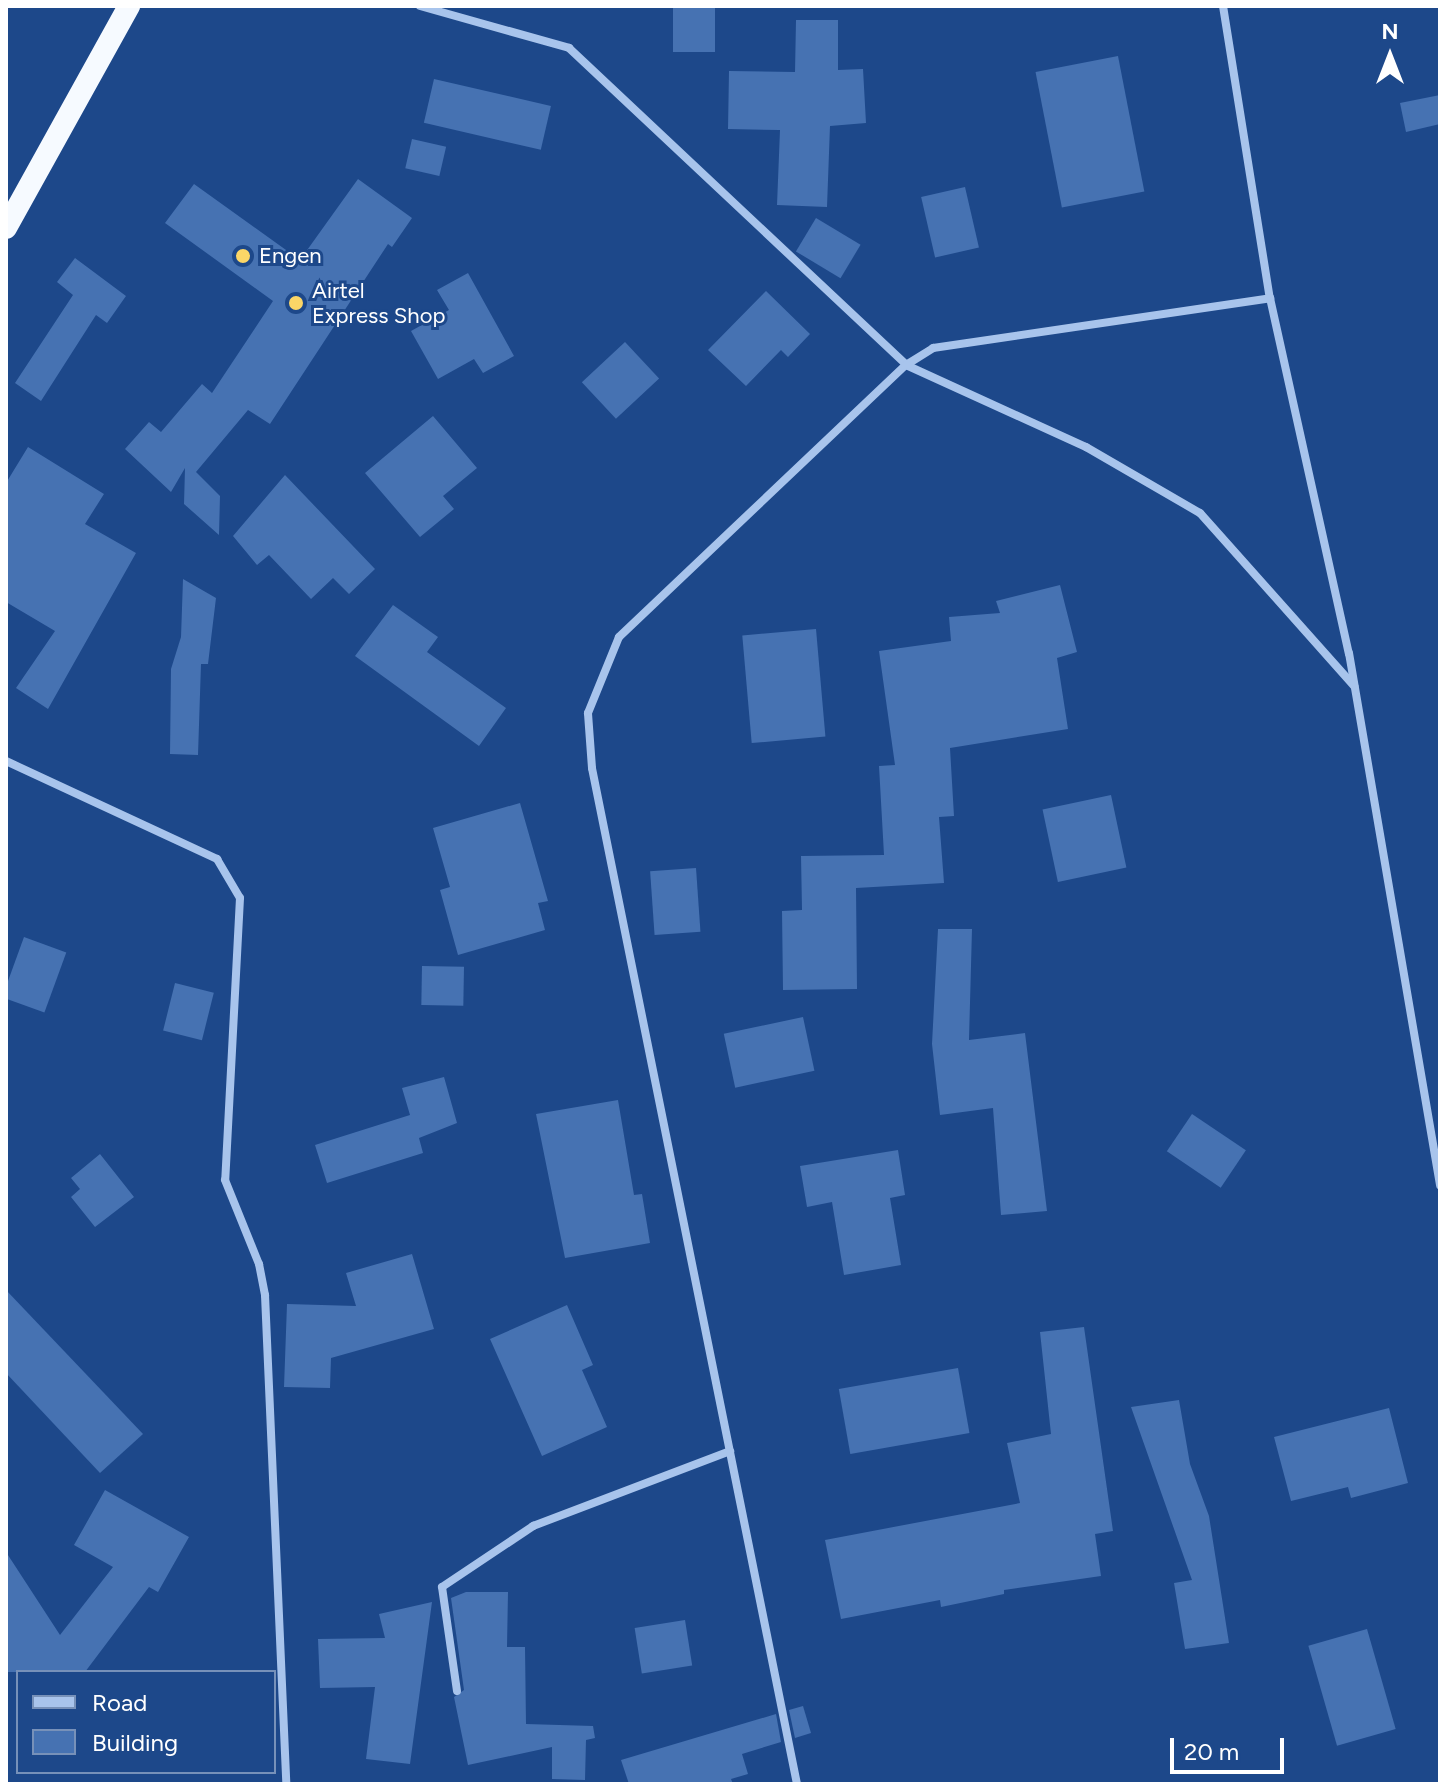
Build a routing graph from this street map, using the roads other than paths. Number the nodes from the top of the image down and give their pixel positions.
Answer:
1 (129, 6) edge
2 (420, 6) edge
3 (1223, 6) edge
4 (6, 228) edge
5 (1270, 298) junction
6 (906, 365) junction
7 (1354, 686) junction
8 (6, 761) edge
9 (1440, 1185) edge
10 (730, 1451) junction
11 (457, 1691) dead end
12 (286, 1784) edge
13 (797, 1784) edge

1 - 4 highway
2 - 6 street
3 - 5 street
5 - 6 street
5 - 7 street
6 - 7 street
6 - 10 street
7 - 9 street
8 - 12 street
10 - 11 street
10 - 13 street

